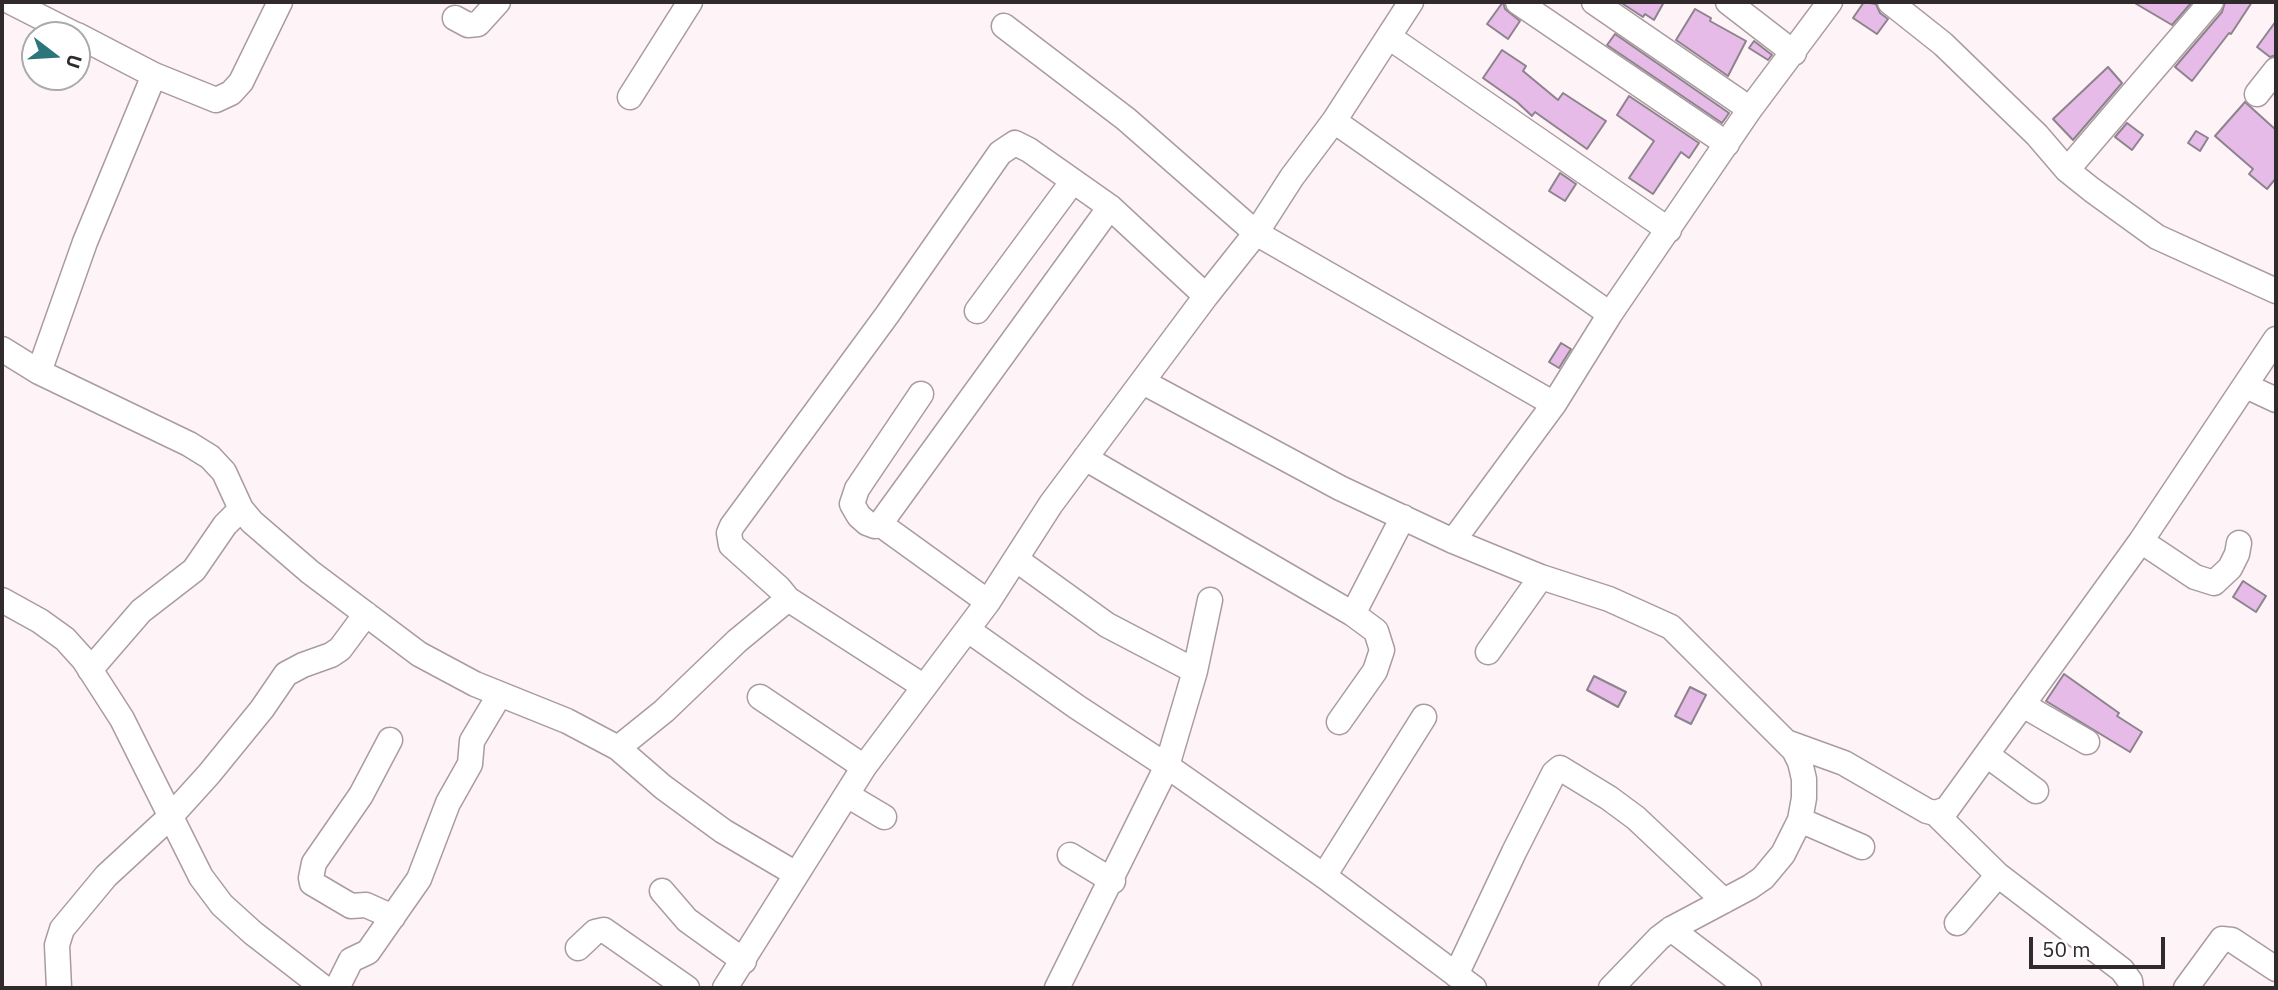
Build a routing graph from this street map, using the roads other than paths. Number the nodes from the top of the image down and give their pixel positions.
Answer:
1 (11, 2) edge
2 (280, 2) edge
3 (498, 2) edge
4 (690, 2) edge
5 (1411, 2) edge
6 (1518, 2) edge
7 (1594, 2) edge
8 (1728, 2) edge
9 (1830, 2) edge
10 (1889, 2) edge
11 (2211, 2) edge
12 (455, 18) dead end
13 (49, 21) edge
14 (1004, 26) dead end
15 (1389, 37) junction
16 (91, 42) edge
17 (1794, 53) junction
18 (2276, 70) edge
19 (154, 75) junction
20 (2257, 94) dead end
21 (630, 97) dead end
22 (1751, 109) junction
23 (1334, 121) junction
24 (1727, 145) junction
25 (2067, 170) junction
26 (1073, 181) junction
27 (1110, 207) junction
28 (1669, 230) junction
29 (1256, 233) junction
30 (2276, 291) edge
31 (1206, 296) junction
32 (977, 311) dead end
33 (1610, 314) junction
34 (2276, 339) edge
35 (2, 349) edge
36 (39, 372) junction
37 (1143, 382) junction
38 (2246, 386) junction
39 (921, 394) dead end
40 (2276, 400) edge
41 (1554, 404) junction
42 (1085, 458) junction
43 (241, 509) junction
44 (1403, 517) junction
45 (880, 524) junction
46 (1452, 541) junction
47 (2141, 541) junction
48 (2239, 543) dead end
49 (1017, 560) junction
50 (1541, 578) junction
51 (788, 599) junction
52 (2, 600) edge
53 (1210, 600) dead end
54 (988, 602) junction
55 (366, 614) junction
56 (1353, 614) junction
57 (968, 630) junction
58 (1488, 652) dead end
59 (90, 670) junction
60 (1195, 671) junction
61 (923, 686) junction
62 (500, 694) junction
63 (760, 697) dead end
64 (2023, 705) junction
65 (1424, 717) dead end
66 (1339, 722) dead end
67 (390, 740) dead end
68 (2087, 742) dead end
69 (1786, 743) junction
70 (618, 748) junction
71 (1987, 755) junction
72 (1167, 766) junction
73 (864, 767) junction
74 (2036, 791) dead end
75 (846, 795) junction
76 (1935, 813) junction
77 (170, 816) junction
78 (884, 817) dead end
79 (1800, 820) junction
80 (1863, 847) dead end
81 (1070, 855) dead end
82 (796, 874) junction
83 (1998, 875) junction
84 (1324, 876) junction
85 (1112, 881) junction
86 (662, 891) dead end
87 (1724, 901) junction
88 (393, 918) junction
89 (1956, 923) dead end
90 (1671, 929) junction
91 (578, 948) dead end
92 (744, 961) junction
93 (2276, 969) edge
94 (1465, 981) edge
95 (59, 988) edge
96 (324, 988) edge
97 (337, 988) edge
98 (687, 988) edge
99 (725, 988) edge
100 (1057, 988) edge
101 (1611, 988) edge
102 (1749, 988) edge
103 (2131, 988) edge
104 (2186, 988) edge

1 - 13 street
2 - 19 street
3 - 12 street
4 - 21 street
5 - 15 street
6 - 24 street
7 - 22 street
8 - 17 street
9 - 17 street
10 - 25 street
11 - 25 street
14 - 29 street
15 - 23 street
15 - 28 street
16 - 19 street
17 - 22 street
18 - 20 street
19 - 36 street
22 - 24 street
23 - 29 street
23 - 33 street
24 - 28 street
25 - 30 street
26 - 27 street
26 - 32 street
26 - 51 street
27 - 31 street
27 - 45 street
28 - 33 street
29 - 31 street
29 - 41 street
31 - 37 street
33 - 41 street
34 - 38 street
35 - 36 street
36 - 43 street
37 - 42 street
37 - 44 street
38 - 40 street
38 - 47 street
39 - 45 street
41 - 46 street
42 - 49 street
42 - 56 street
43 - 55 street
43 - 59 street
44 - 46 street
44 - 56 street
45 - 54 street
46 - 50 street
47 - 48 street
47 - 64 street
49 - 54 street
49 - 60 street
50 - 58 street
50 - 69 street
51 - 61 street
51 - 70 street
52 - 59 street
53 - 60 street
54 - 57 street
55 - 62 street
55 - 77 street
56 - 66 street
57 - 61 street
57 - 72 street
59 - 77 street
60 - 72 street
61 - 73 street
62 - 70 street
62 - 88 street
63 - 73 street
64 - 68 street
64 - 71 street
65 - 84 street
67 - 88 street
69 - 76 street
69 - 79 street
70 - 82 street
71 - 74 street
71 - 76 street
72 - 84 street
72 - 85 street
73 - 75 street
75 - 78 street
75 - 82 street
76 - 83 street
77 - 95 street
77 - 96 street
79 - 80 street
79 - 87 street
81 - 85 street
82 - 92 street
83 - 89 street
83 - 103 street
84 - 94 street
85 - 100 street
86 - 92 street
87 - 90 street
87 - 94 street
88 - 97 street
90 - 101 street
90 - 102 street
91 - 98 street
92 - 99 street
93 - 104 street

